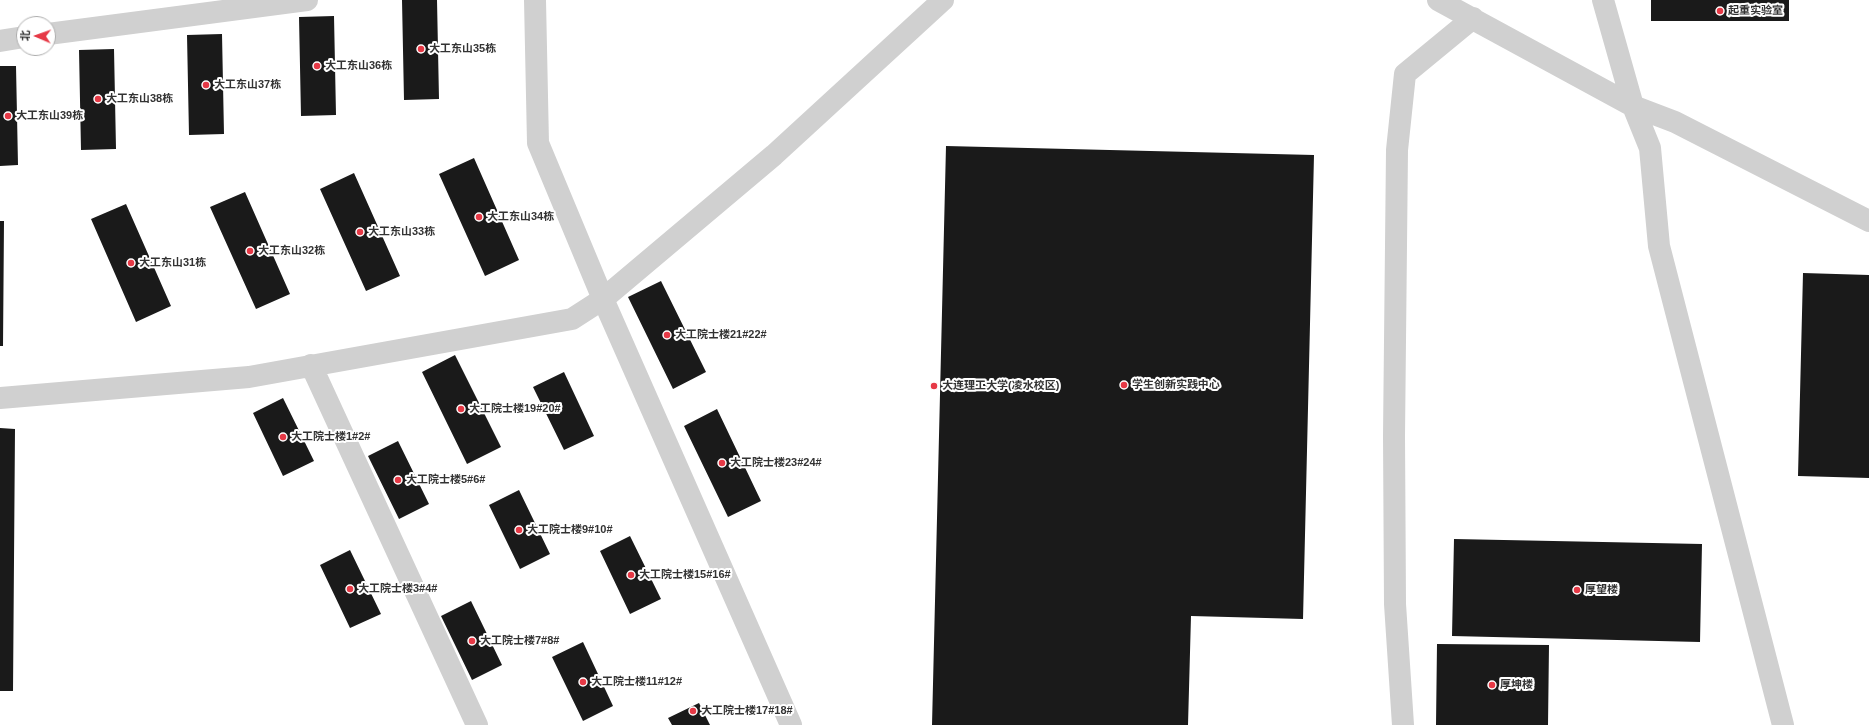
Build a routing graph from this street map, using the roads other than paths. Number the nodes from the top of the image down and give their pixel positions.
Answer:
1 (307, 0) edge
2 (535, 0) edge
3 (943, 0) edge
4 (1438, 0) edge
5 (1603, 0) edge
6 (1473, 18) junction
7 (56, 33) edge
8 (16, 39) edge
9 (0, 41) edge
10 (1633, 106) junction
11 (1869, 221) edge
12 (603, 299) junction
13 (311, 366) junction
14 (0, 398) edge
15 (476, 725) edge
16 (792, 725) edge
17 (1403, 725) edge
18 (1783, 725) edge

1 - 7 street
2 - 12 street
3 - 12 street
4 - 6 street
5 - 10 street
6 - 10 street
6 - 17 street
8 - 9 street
10 - 11 street
10 - 18 street
12 - 13 street
12 - 16 street
13 - 14 street
13 - 15 street

